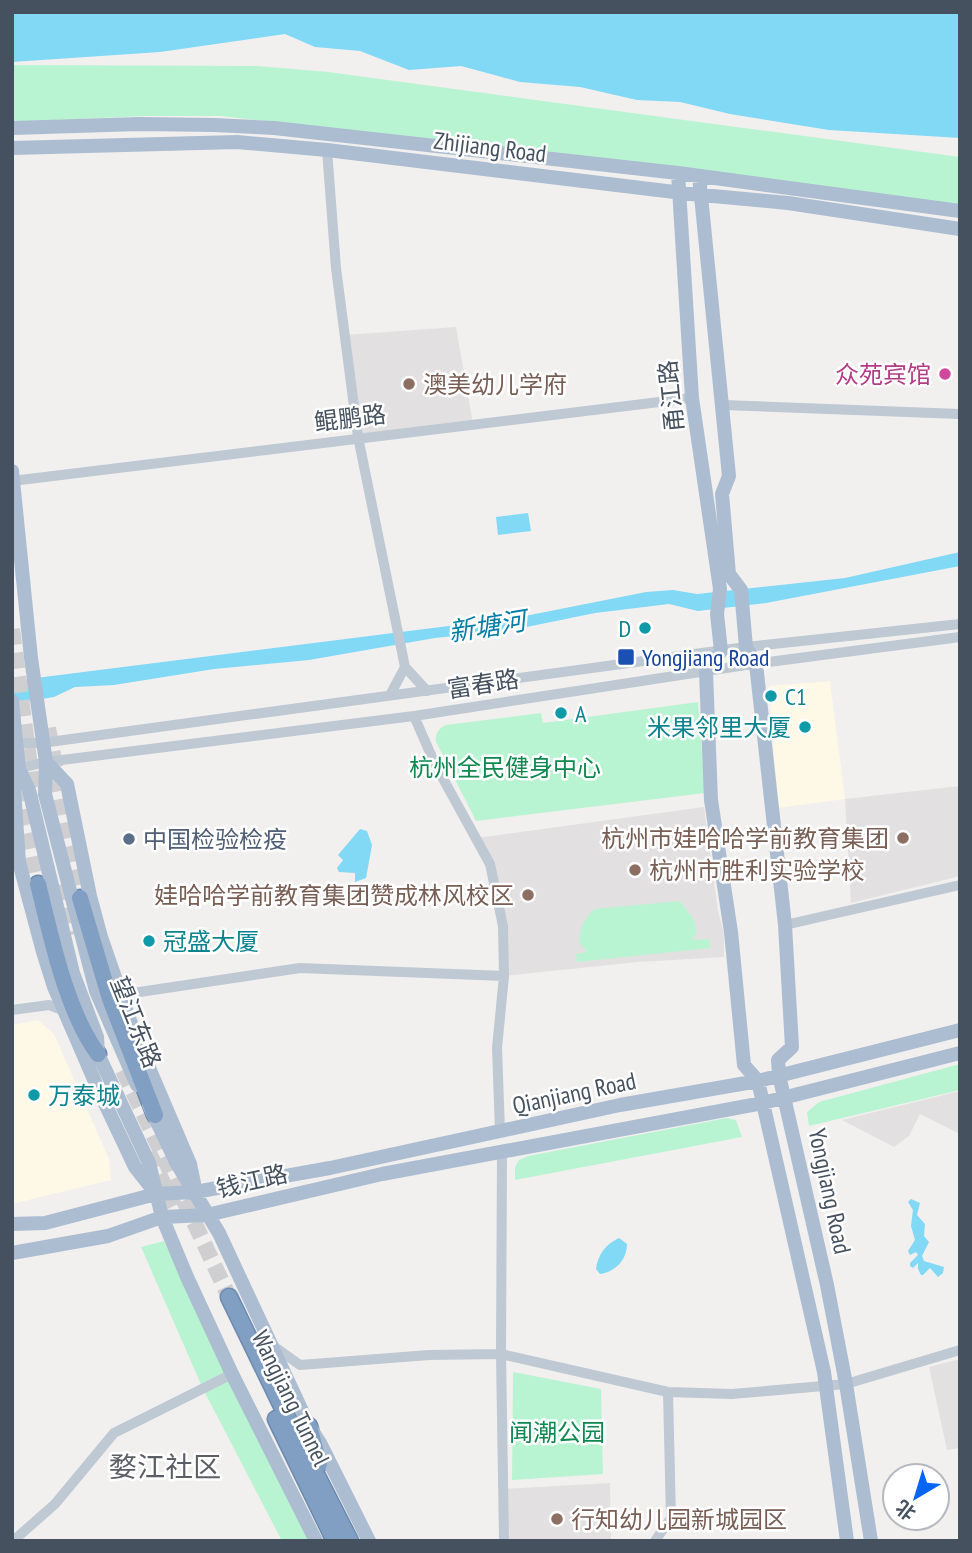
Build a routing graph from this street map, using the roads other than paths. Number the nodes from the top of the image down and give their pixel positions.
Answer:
1 (12, 128) edge
2 (12, 148) edge
3 (327, 150) junction
4 (678, 173) junction
5 (699, 176) junction
6 (678, 193) junction
7 (701, 195) junction
8 (960, 211) edge
9 (960, 229) edge
10 (692, 398) junction
11 (723, 405) junction
12 (960, 414) edge
13 (358, 437) junction
14 (12, 471) edge
15 (13, 481) edge
16 (960, 624) edge
17 (960, 637) edge
18 (746, 646) junction
19 (721, 652) junction
20 (757, 664) junction
21 (405, 667) junction
22 (706, 671) junction
23 (427, 691) junction
24 (390, 695) junction
25 (12, 701) edge
26 (14, 716) edge
27 (414, 716) junction
28 (15, 743) edge
29 (43, 743) junction
30 (46, 762) junction
31 (15, 769) edge
32 (38, 884) tunnel mouth
33 (960, 885) edge
34 (80, 898) tunnel mouth
35 (785, 925) junction
36 (504, 976) junction
37 (54, 987) junction
38 (118, 988) junction
39 (133, 993) junction
40 (49, 1004) junction
41 (124, 1006) junction
42 (12, 1010) edge
43 (65, 1011) junction
44 (960, 1030) edge
45 (960, 1052) edge
46 (98, 1054) junction
47 (779, 1075) junction
48 (758, 1081) junction
49 (785, 1097) junction
50 (763, 1103) junction
51 (155, 1115) junction
52 (500, 1131) junction
53 (502, 1152) junction
54 (195, 1192) junction
55 (156, 1194) junction
56 (207, 1215) junction
57 (162, 1217) junction
58 (12, 1224) edge
59 (12, 1253) edge
60 (224, 1298) tunnel mouth
61 (271, 1345) junction
62 (960, 1350) edge
63 (501, 1354) junction
64 (300, 1365) junction
65 (232, 1374) junction
66 (846, 1384) junction
67 (290, 1387) junction
68 (826, 1387) junction
69 (668, 1392) junction
70 (309, 1426) junction
71 (328, 1506) junction
72 (13, 1541) edge
73 (316, 1541) edge
74 (335, 1541) edge
75 (351, 1541) edge
76 (369, 1541) edge
77 (504, 1541) edge
78 (655, 1541) edge
79 (847, 1541) edge
80 (871, 1541) edge

1 - 4 main road, Zhijiang Road
2 - 3 main road, Zhijiang Road
3 - 6 main road, Zhijiang Road
3 - 13 street
4 - 5 main road, Zhijiang Road
4 - 6 main road, 甬江路
5 - 7 main road, 甬江路
5 - 8 main road, Zhijiang Road
6 - 7 main road, Zhijiang Road
6 - 10 main road, 甬江路
7 - 9 main road, Zhijiang Road
7 - 11 main road, 甬江路
10 - 13 street, 鲲鹏路
10 - 19 main road, 甬江路
11 - 12 street
11 - 18 main road, 甬江路
13 - 15 street, 鲲鹏路
13 - 21 street
14 - 15 main road, 望江东路
15 - 29 main road, 望江东路
16 - 18 street, 富春路
17 - 20 street, 富春路
18 - 19 street, 富春路
18 - 20 main road
19 - 22 main road
19 - 23 street, 富春路
20 - 22 street, 富春路
20 - 35 main road
21 - 23 street
21 - 24 street
22 - 27 street, 富春路
22 - 48 main road, Yongjiang Road
23 - 24 street, 富春路
24 - 29 street, 富春路
25 - 26 main road
26 - 28 main road
27 - 30 street, 富春路
27 - 36 street
28 - 29 street, 富春路
28 - 31 main road
29 - 30 main road, 望江东路
30 - 31 street, 富春路
30 - 38 main road
30 - 51 main road, 望江东路
31 - 37 main road
31 - 46 main road, 望江东路
32 - 46 highway
33 - 35 street
34 - 51 highway
35 - 47 main road
36 - 39 street
36 - 52 street
37 - 40 street
37 - 43 main road
38 - 39 street
38 - 41 main road
39 - 41 street
40 - 42 street
40 - 43 street
41 - 54 main road
43 - 55 main road
44 - 47 main road, Qianjiang Road
45 - 49 main road, Qianjiang Road
46 - 55 main road, 望江东路
47 - 48 main road, Qianjiang Road
47 - 49 main road, Yongjiang Road
48 - 50 main road, Yongjiang Road
48 - 52 main road, Qianjiang Road
49 - 50 main road, Qianjiang Road
49 - 66 main road, Yongjiang Road
50 - 53 main road, Qianjiang Road
50 - 68 main road, Yongjiang Road
51 - 54 main road, 望江东路
52 - 54 main road, Qianjiang Road
53 - 56 main road, 钱江路
53 - 63 street
54 - 55 main road, 钱江路
54 - 56 main road, 望江东路
55 - 57 main road, 望江东路
55 - 58 main road, 钱江路
56 - 57 main road, 钱江路
56 - 61 main road, 望江东路
57 - 59 main road, 钱江路
57 - 65 main road, 望江东路
60 - 71 highway, Wangjiang Tunnel
61 - 64 street
61 - 67 main road, 望江东路
62 - 66 street
63 - 64 street
63 - 69 street
63 - 77 street
64 - 67 street
65 - 72 street
65 - 73 main road, 望江东路
66 - 68 street
66 - 80 main road, Yongjiang Road
67 - 70 main road, 望江东路
68 - 69 street
68 - 79 main road, Yongjiang Road
69 - 78 street
70 - 71 highway
70 - 76 main road, 望江东路
71 - 74 highway
71 - 75 highway

